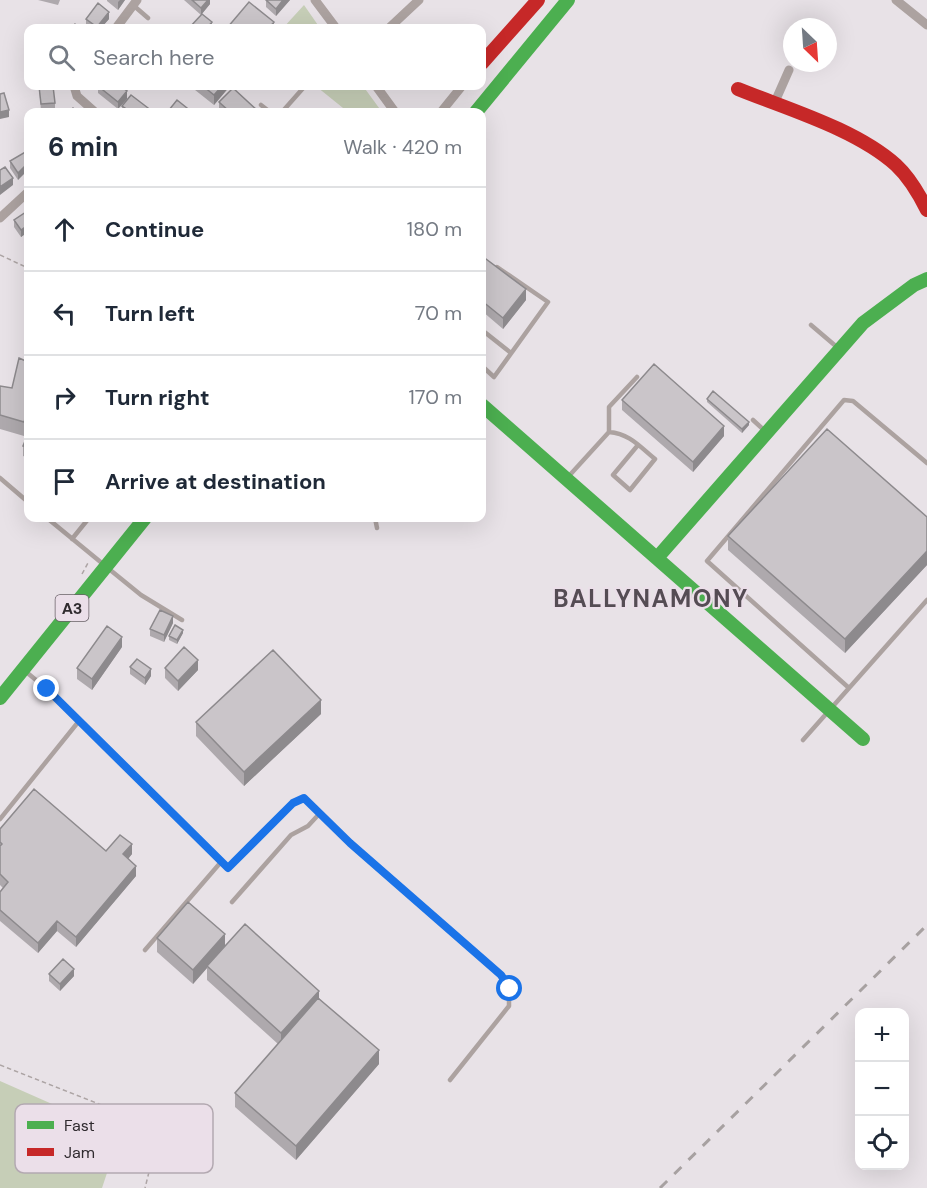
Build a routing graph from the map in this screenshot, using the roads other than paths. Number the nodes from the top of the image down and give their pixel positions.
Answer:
1 (315, 0) edge
2 (419, 0) edge
3 (538, 0) edge
4 (568, 0) edge
5 (896, 0) edge
6 (135, 3) edge
7 (148, 18) dead end
8 (119, 24) edge
9 (333, 24) edge
10 (392, 24) edge
11 (927, 25) edge
12 (486, 58) edge
13 (788, 72) edge
14 (738, 89) dead end
15 (75, 90) edge
16 (301, 90) edge
17 (379, 90) edge
18 (459, 90) edge
19 (774, 104) junction
20 (261, 105) dead end
21 (90, 108) edge
22 (265, 108) edge
23 (286, 108) edge
24 (392, 108) edge
25 (444, 108) edge
26 (479, 108) edge
27 (24, 196) edge
28 (927, 210) edge
29 (0, 218) edge
30 (491, 264) edge
31 (927, 279) edge
32 (811, 325) dead end
33 (486, 333) edge
34 (840, 349) junction
35 (511, 353) junction
36 (486, 370) edge
37 (637, 377) dead end
38 (486, 408) edge
39 (753, 420) dead end
40 (609, 432) junction
41 (767, 432) junction
42 (638, 445) junction
43 (927, 464) edge
44 (0, 478) edge
45 (566, 478) junction
46 (24, 499) edge
47 (52, 522) edge
48 (86, 522) edge
49 (142, 522) edge
50 (376, 522) edge
51 (377, 528) dead end
52 (72, 539) junction
53 (657, 558) junction
54 (106, 566) junction
55 (927, 600) edge
56 (182, 620) dead end
57 (23, 670) junction
58 (849, 688) junction
59 (0, 698) edge
60 (830, 709) junction
61 (79, 721) junction
62 (863, 739) dead end
63 (803, 740) dead end
64 (320, 813) junction
65 (0, 819) edge
66 (221, 862) junction
67 (232, 902) dead end
68 (145, 950) dead end
69 (450, 1080) dead end

1 - 9 street
2 - 10 street
3 - 12 main road
4 - 26 main road
5 - 11 street
6 - 7 lane
6 - 8 street
13 - 19 street
14 - 19 main road
15 - 21 street
16 - 23 lane
17 - 24 street
18 - 25 street
19 - 28 main road
20 - 22 lane
27 - 29 street
30 - 35 lane
31 - 34 main road
32 - 34 lane
33 - 35 lane
34 - 41 main road
35 - 36 lane
37 - 40 lane
38 - 45 main road
39 - 41 lane
40 - 42 lane
40 - 45 lane
41 - 53 main road
42 - 42 lane
43 - 58 lane
44 - 46 lane
45 - 53 main road
47 - 52 lane
48 - 52 lane
49 - 54 main road, A3
50 - 51 lane
52 - 54 lane
53 - 60 main road
54 - 56 lane
54 - 57 main road, A3
55 - 58 lane
57 - 59 main road, A3
57 - 61 lane
58 - 60 lane
60 - 62 main road
60 - 63 lane
61 - 65 lane
61 - 66 lane
64 - 66 lane
64 - 67 lane
64 - 69 lane
66 - 68 lane

